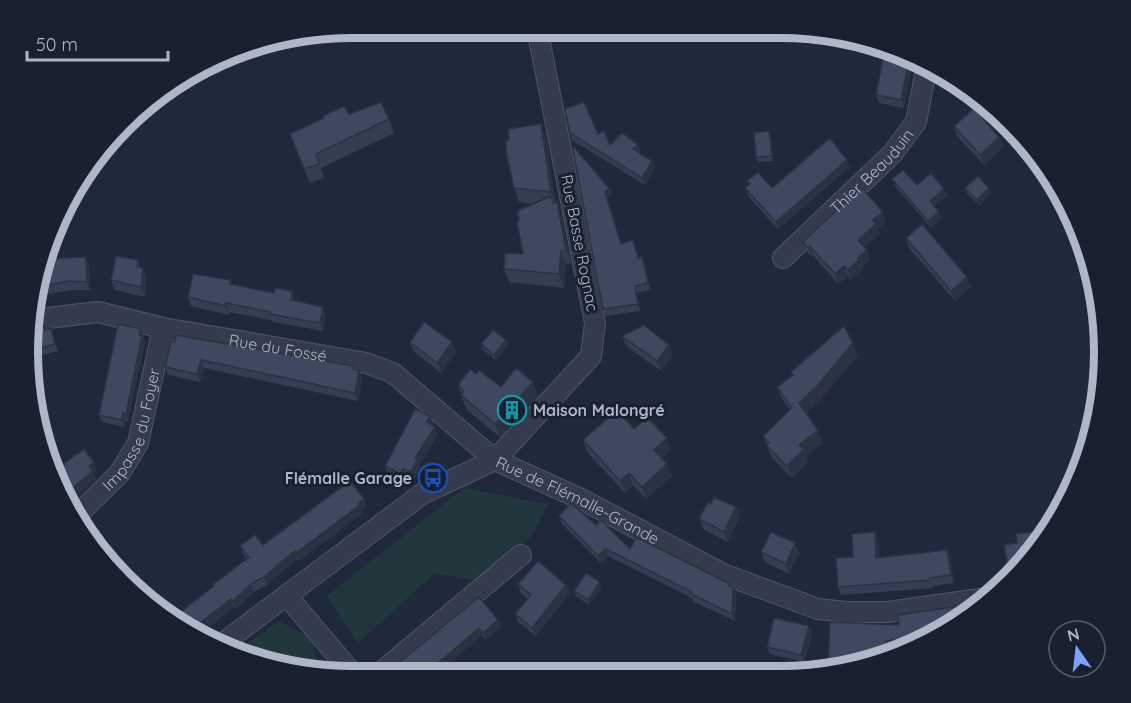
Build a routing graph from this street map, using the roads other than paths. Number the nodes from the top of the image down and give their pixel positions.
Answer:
1 (539, 38) edge
2 (925, 74) edge
3 (783, 258) dead end
4 (39, 320) edge
5 (163, 328) junction
6 (495, 460) junction
7 (81, 511) edge
8 (520, 555) dead end
9 (287, 596) junction
10 (972, 600) edge
11 (227, 640) edge
12 (340, 665) edge
13 (388, 666) edge

1 - 6 street, Rue Basse Rognac
2 - 3 street, Thier Beauduin
4 - 5 street, Rue du Fossé
5 - 6 street, Rue du Fossé
5 - 7 street, Impasse du Foyer
6 - 9 street, Rue de Flémalle-Grande
6 - 10 street, Rue de Flémalle-Grande
8 - 13 street
9 - 11 street, Rue de Flémalle-Grande
9 - 12 street

